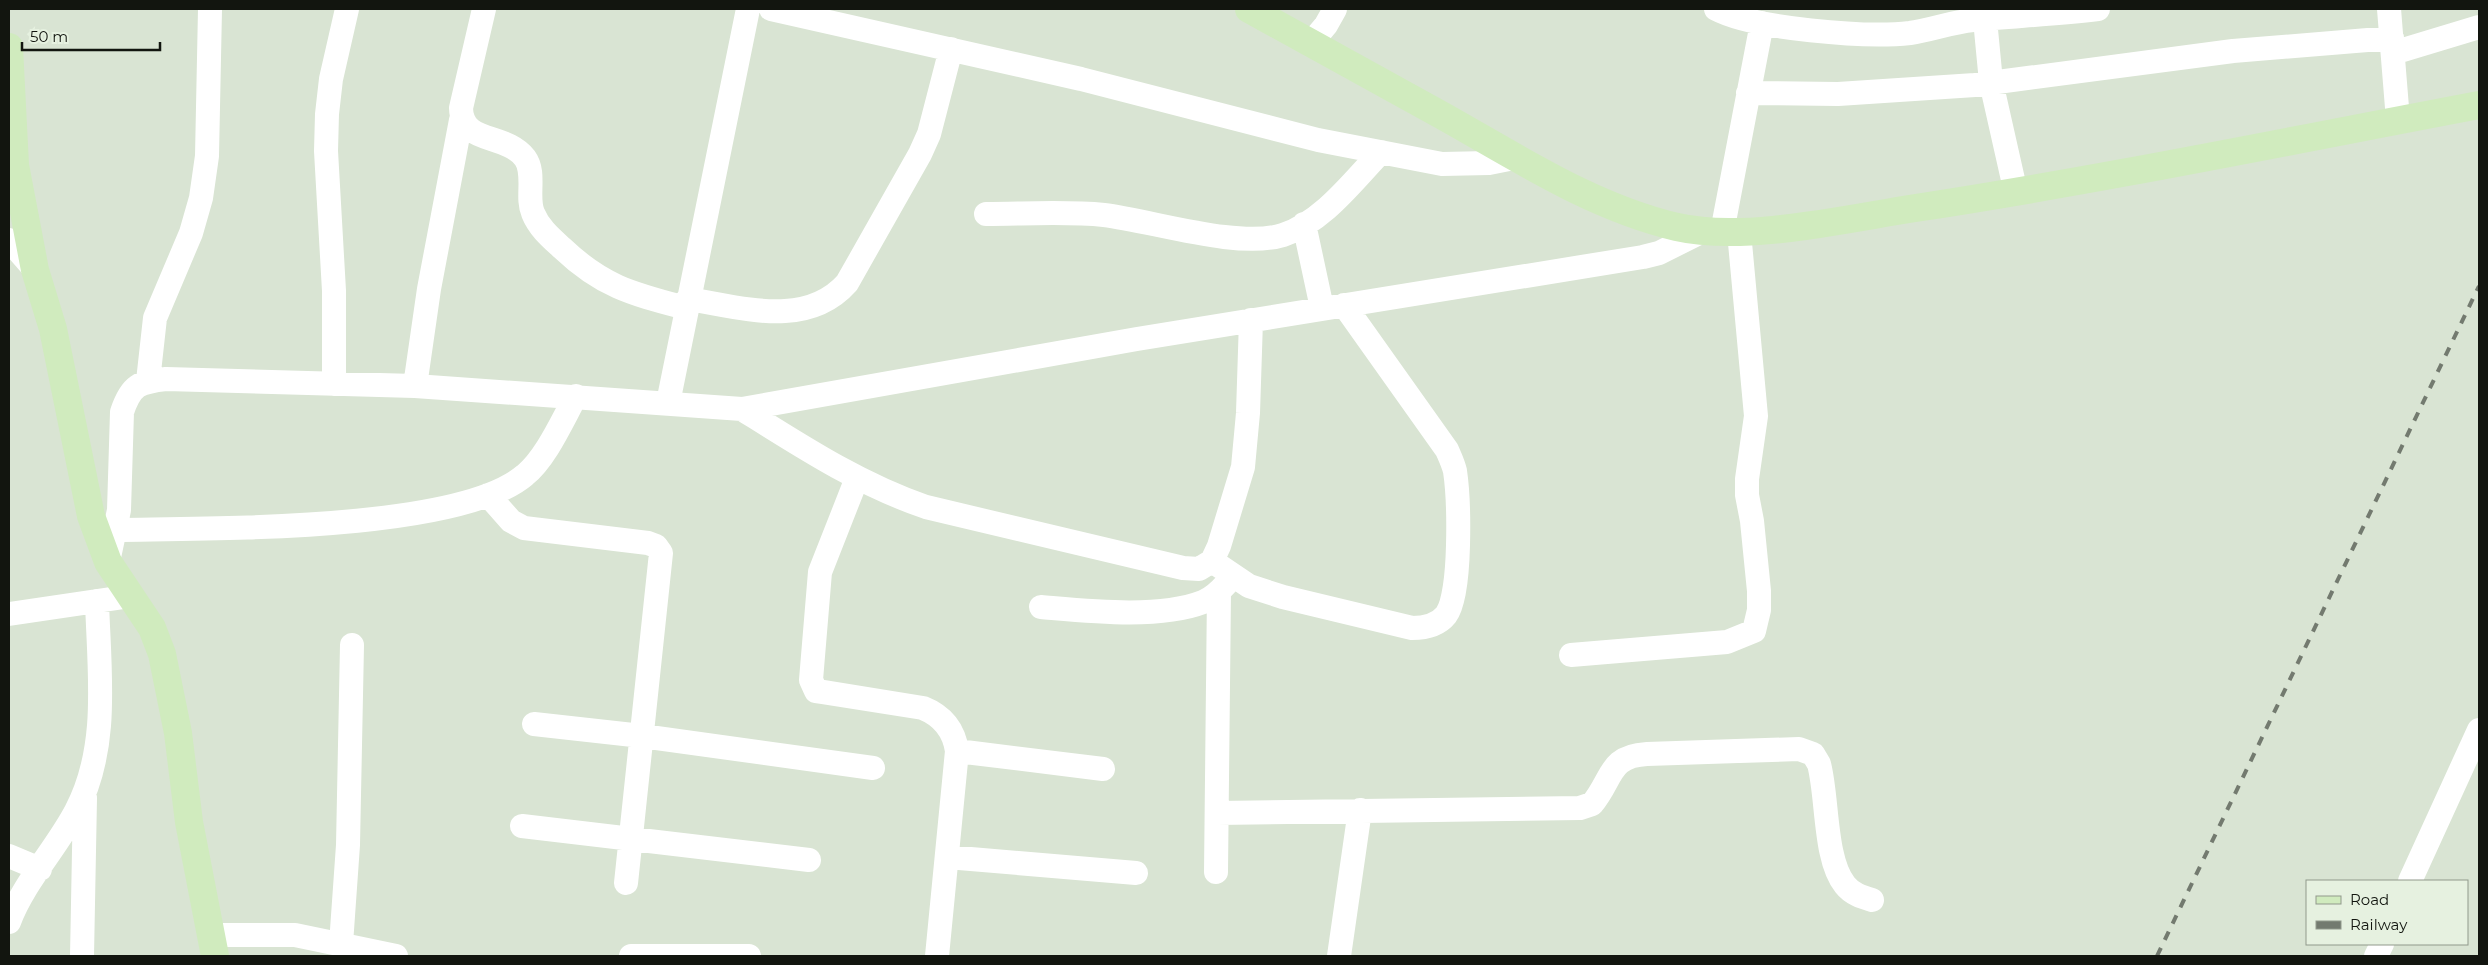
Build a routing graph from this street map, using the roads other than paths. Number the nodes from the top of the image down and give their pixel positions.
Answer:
1 (210, 9) edge
2 (346, 9) edge
3 (484, 9) edge
4 (748, 9) edge
5 (771, 9) edge
6 (1249, 9) edge
7 (1335, 9) edge
8 (1716, 9) edge
9 (2098, 9) edge
10 (2389, 9) edge
11 (2045, 12) edge
12 (1985, 14) edge
13 (1762, 23) junction
14 (2479, 27) edge
15 (1311, 43) junction
16 (2392, 46) junction
17 (9, 47) edge
18 (951, 49) junction
19 (1991, 82) junction
20 (1748, 93) junction
21 (2479, 105) edge
22 (461, 120) junction
23 (2398, 120) junction
24 (1381, 152) junction
25 (1514, 158) junction
26 (2016, 193) junction
27 (986, 214) dead end
28 (1304, 224) junction
29 (1721, 232) junction
30 (9, 240) edge
31 (35, 270) junction
32 (687, 304) junction
33 (1333, 307) junction
34 (1251, 320) junction
35 (148, 381) junction
36 (334, 384) junction
37 (415, 386) junction
38 (576, 396) junction
39 (668, 403) junction
40 (742, 409) junction
41 (857, 478) junction
42 (488, 495) junction
43 (116, 530) junction
44 (1212, 561) junction
45 (108, 562) junction
46 (1226, 584) junction
47 (131, 596) junction
48 (97, 601) junction
49 (1041, 607) dead end
50 (9, 614) edge
51 (352, 645) dead end
52 (1571, 655) dead end
53 (534, 724) dead end
54 (2479, 730) edge
55 (642, 736) junction
56 (957, 751) junction
57 (873, 768) dead end
58 (1103, 769) dead end
59 (85, 792) junction
60 (1360, 810) junction
61 (1217, 813) junction
62 (522, 826) dead end
63 (631, 840) junction
64 (9, 856) edge
65 (947, 857) junction
66 (809, 860) dead end
67 (40, 868) junction
68 (1216, 872) dead end
69 (1136, 873) dead end
70 (2410, 880) edge
71 (626, 883) dead end
72 (1872, 900) dead end
73 (9, 922) edge
74 (341, 944) junction
75 (213, 946) edge
76 (82, 956) edge
77 (396, 956) edge
78 (631, 956) edge
79 (749, 956) edge
80 (937, 956) edge
81 (1339, 956) edge

1 - 35 street
2 - 36 street
3 - 22 street
4 - 32 street
5 - 18 street
6 - 15 main road
7 - 15 street
8 - 13 street
9 - 11 street
10 - 16 street
11 - 12 street
12 - 13 street
12 - 19 street
13 - 20 street
14 - 16 street
15 - 25 main road
16 - 19 street
16 - 23 street
17 - 31 main road
18 - 24 street
18 - 32 street
19 - 20 street
19 - 26 street
20 - 29 street
21 - 23 main road
22 - 32 street
22 - 37 street
23 - 26 main road
24 - 25 street
24 - 28 street
25 - 29 main road
26 - 29 main road
27 - 28 street
28 - 33 street
29 - 33 street
29 - 52 street
30 - 31 street
31 - 45 main road
32 - 39 street
33 - 34 street
33 - 46 street
34 - 40 street
34 - 44 street
35 - 36 street
35 - 43 street
36 - 37 street
37 - 38 street
38 - 39 street
38 - 42 street
39 - 40 street
40 - 41 street
41 - 44 street
41 - 56 street
42 - 43 street
42 - 55 street
43 - 45 street
44 - 46 street
45 - 47 main road
46 - 49 street
46 - 61 street
47 - 48 street
47 - 75 main road
48 - 50 street
48 - 59 street
51 - 74 street
53 - 55 street
54 - 70 street
55 - 57 street
55 - 63 street
56 - 58 street
56 - 65 street
59 - 67 street
59 - 76 street
60 - 61 street
60 - 72 street
60 - 81 street
61 - 68 street
62 - 63 street
63 - 66 street
63 - 71 street
64 - 67 street
65 - 69 street
65 - 80 street
67 - 73 street
74 - 75 street
74 - 77 street
78 - 79 street

